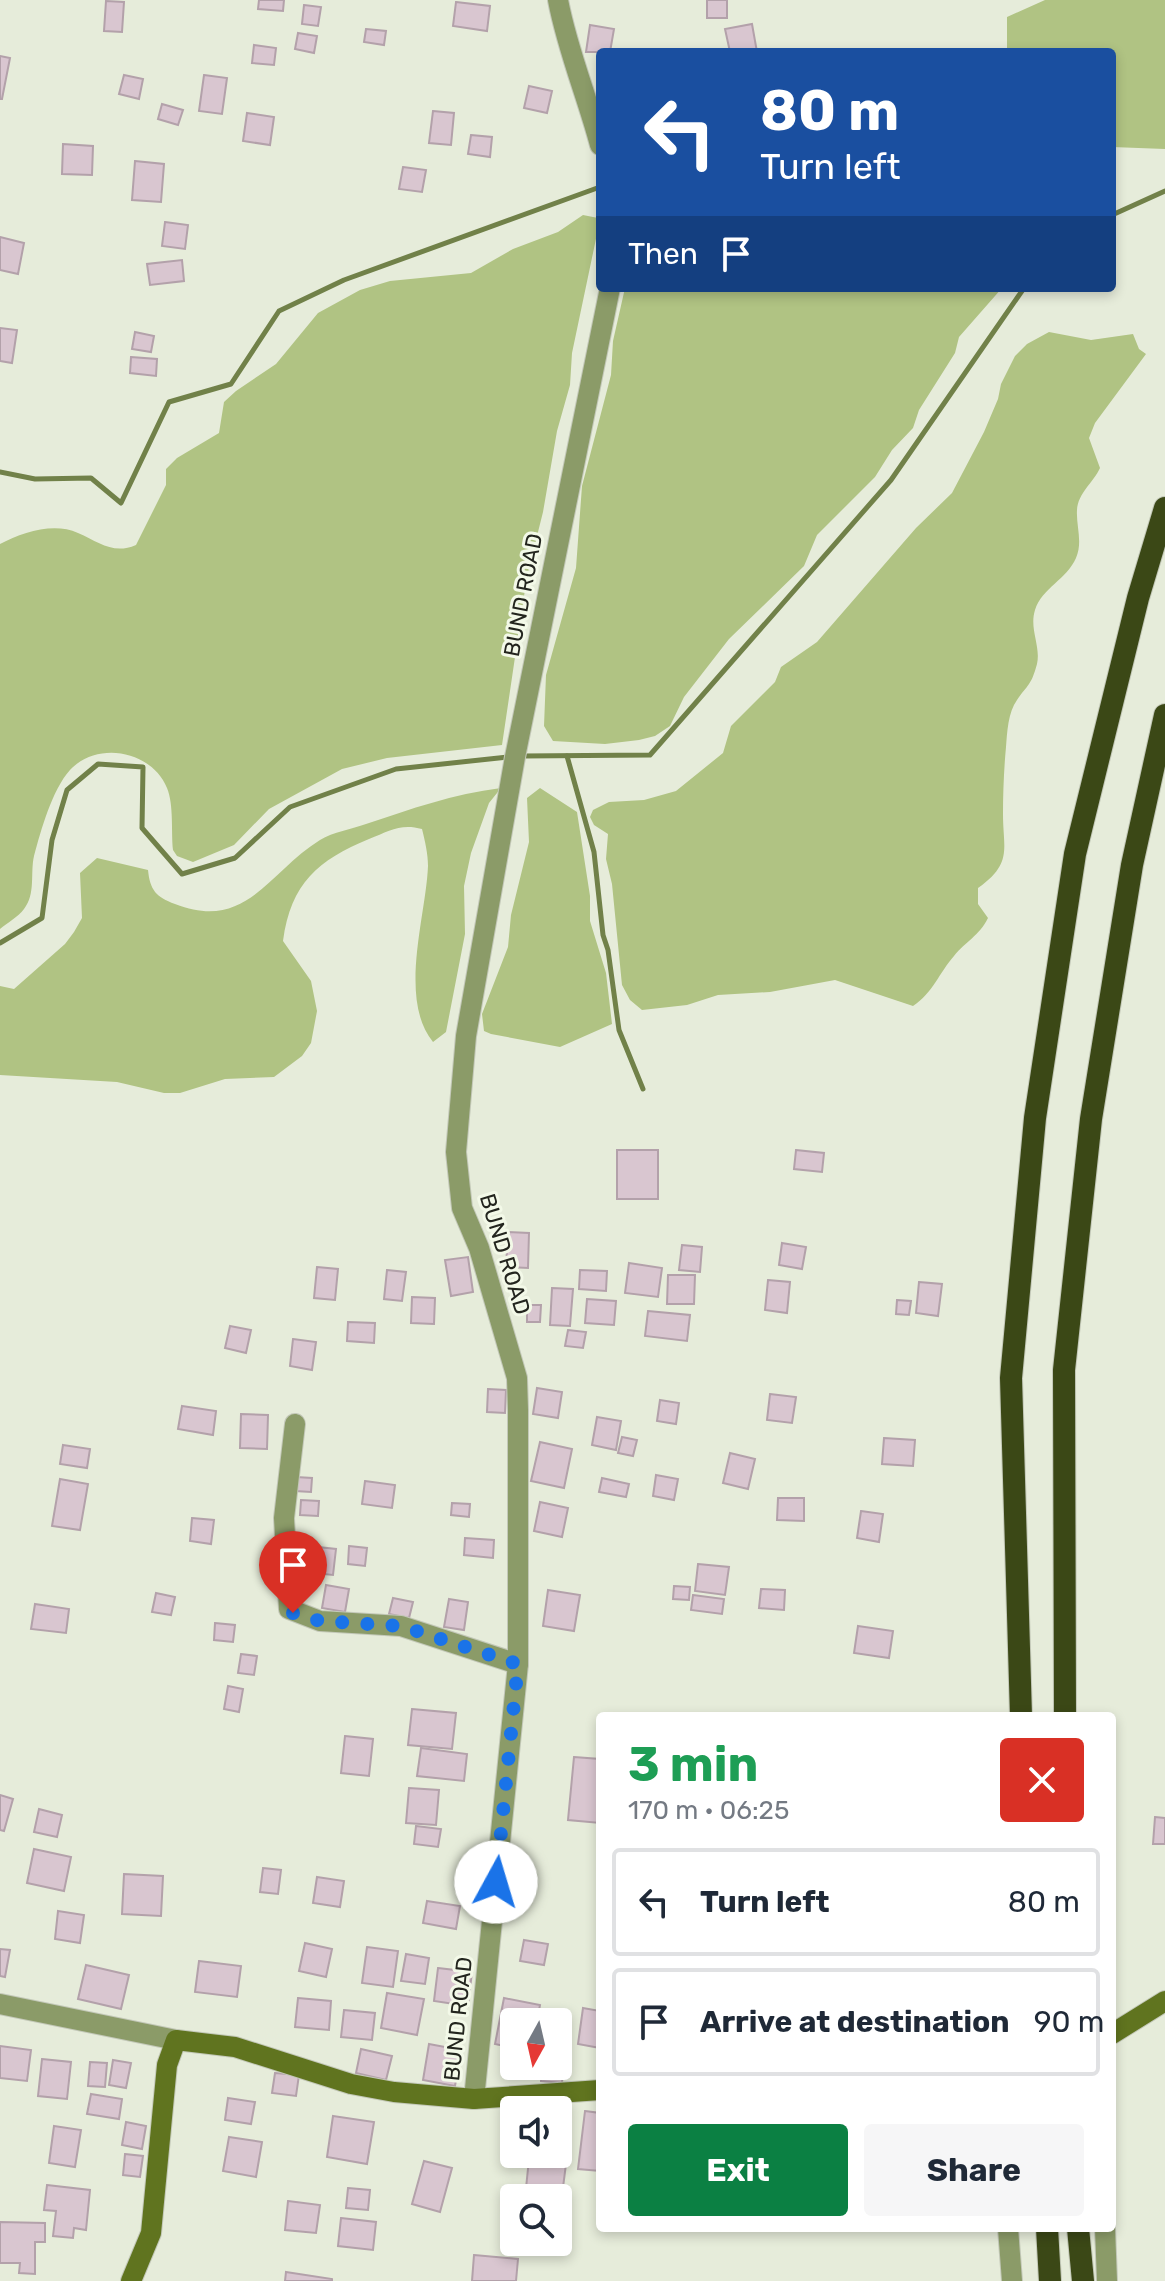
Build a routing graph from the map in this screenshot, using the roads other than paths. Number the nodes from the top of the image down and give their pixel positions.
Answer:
1 (558, 0) edge
2 (596, 133) edge
3 (609, 292) edge
4 (1165, 508) edge
5 (1165, 715) edge
6 (295, 1424) dead end
7 (518, 1664) junction
8 (1021, 1712) edge
9 (1065, 1712) edge
10 (1165, 2001) edge
11 (0, 2004) edge
12 (1116, 2032) edge
13 (176, 2040) junction
14 (596, 2090) edge
15 (474, 2099) junction
16 (1008, 2232) edge
17 (1047, 2232) edge
18 (1078, 2232) edge
19 (1105, 2232) edge
20 (131, 2281) edge
21 (1012, 2281) edge
22 (1050, 2281) edge
23 (1083, 2281) edge
24 (1107, 2281) edge

1 - 2 street
3 - 7 street, BUND ROAD
4 - 8 highway
5 - 9 highway
6 - 7 street
7 - 15 street, BUND ROAD
10 - 12 main road
11 - 13 street
13 - 15 main road
13 - 20 main road
14 - 15 main road
16 - 21 street
17 - 22 highway
18 - 23 highway
19 - 24 street

